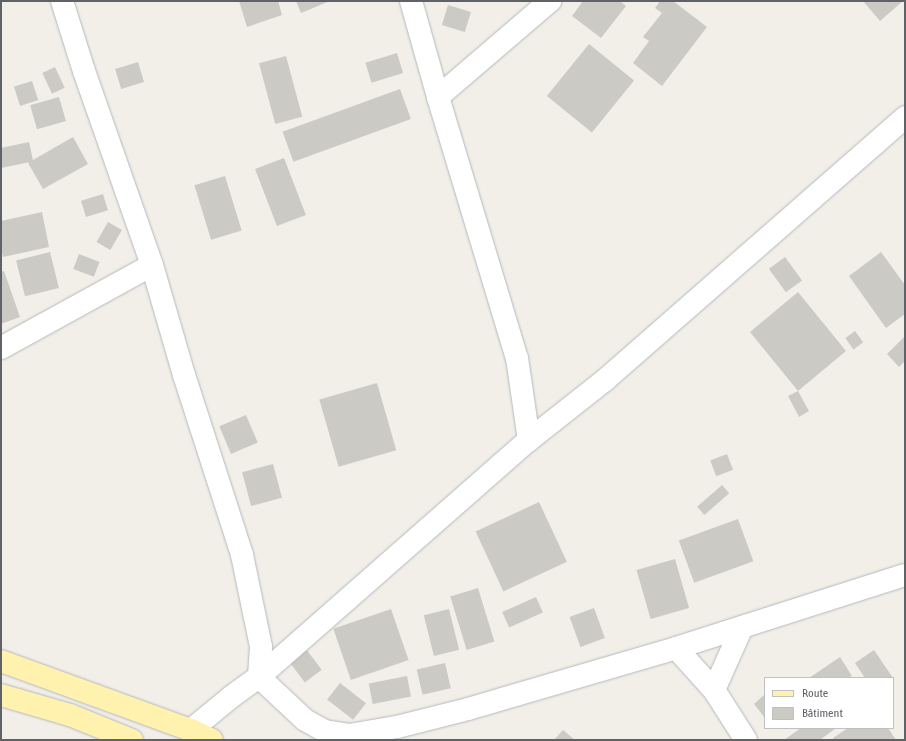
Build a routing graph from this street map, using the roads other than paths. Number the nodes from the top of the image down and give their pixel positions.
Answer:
1 (62, 1) edge
2 (411, 1) edge
3 (550, 1) edge
4 (438, 97) junction
5 (905, 117) edge
6 (152, 265) junction
7 (1, 348) edge
8 (529, 440) junction
9 (905, 575) edge
10 (742, 627) junction
11 (676, 648) junction
12 (1, 661) edge
13 (259, 677) junction
14 (714, 690) junction
15 (1, 695) edge
16 (191, 730) junction
17 (132, 740) edge
18 (212, 740) edge
19 (746, 740) edge

1 - 6 street
2 - 4 street
3 - 4 street
4 - 8 street
5 - 8 street
6 - 7 street
6 - 13 street
8 - 13 street
9 - 10 street
10 - 11 street
10 - 14 street
11 - 13 street
11 - 14 street
12 - 16 main road
13 - 16 street
14 - 19 street
15 - 17 main road
16 - 18 main road

